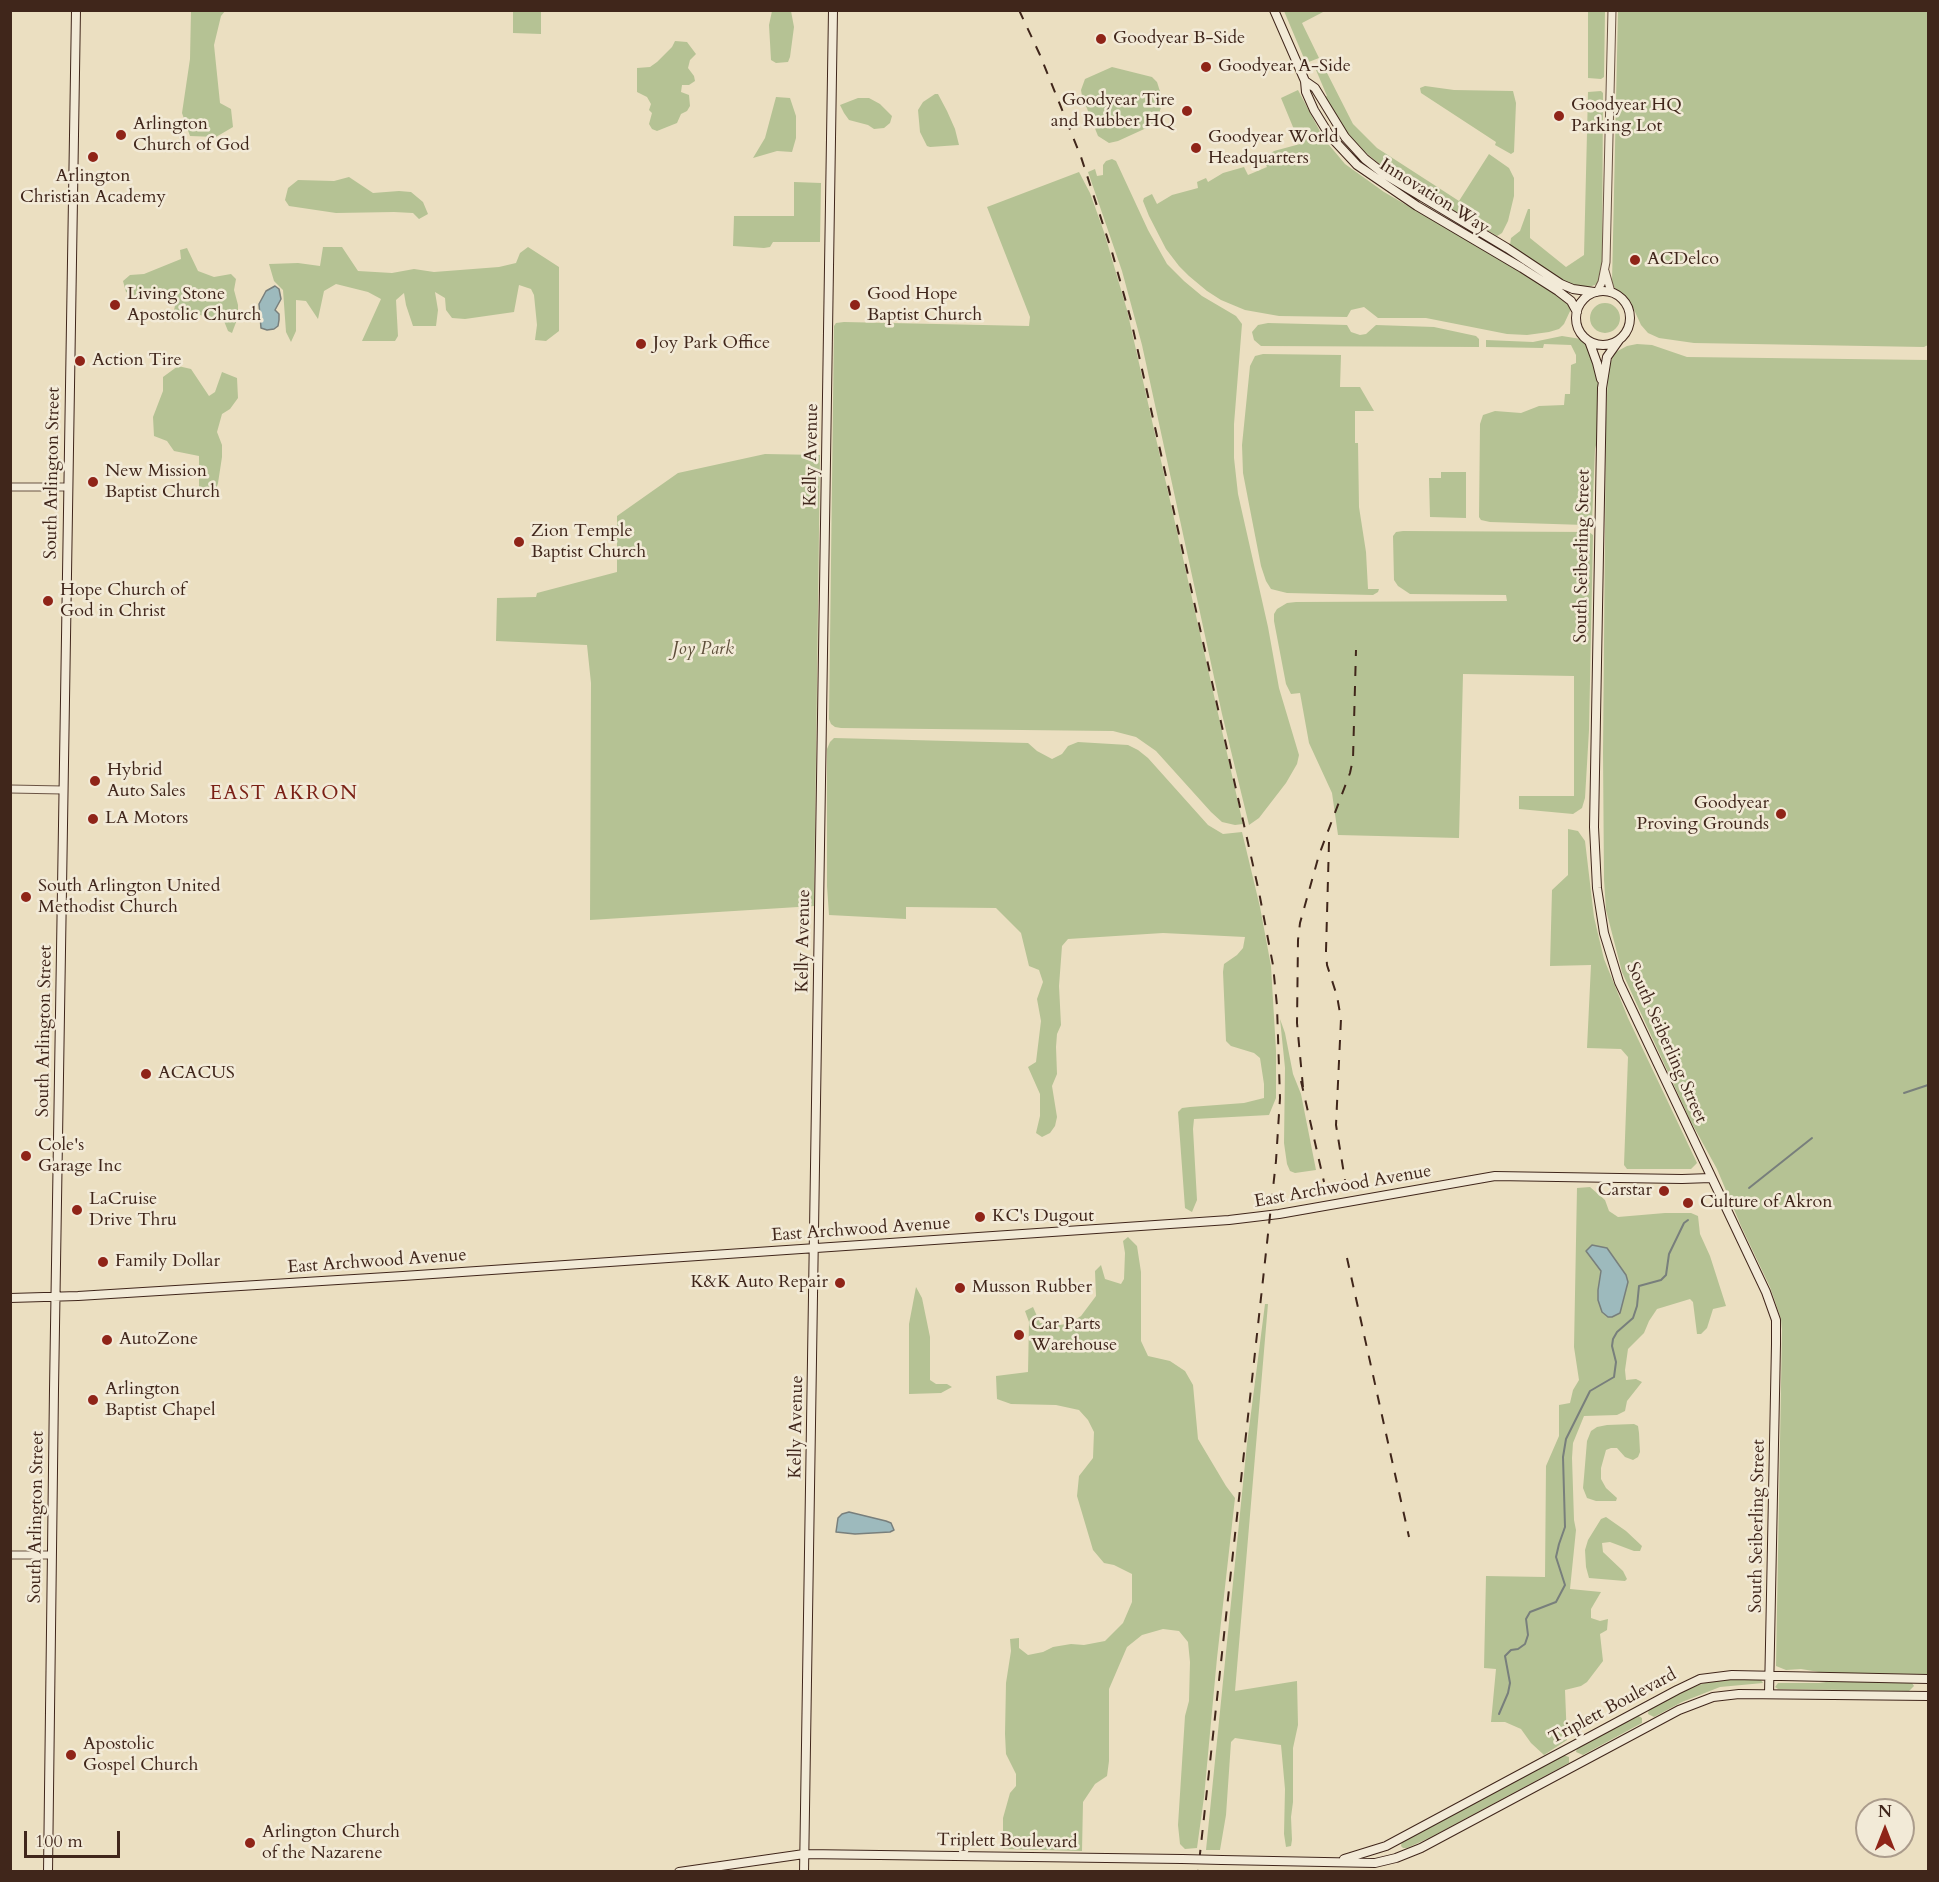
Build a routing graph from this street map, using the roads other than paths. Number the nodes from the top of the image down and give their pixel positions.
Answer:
1 (76, 10) edge
2 (833, 10) edge
3 (1274, 10) edge
4 (1612, 10) edge
5 (1305, 81) junction
6 (1605, 272) junction
7 (1596, 292) junction
8 (1611, 292) junction
9 (1577, 312) junction
10 (1619, 340) junction
11 (1589, 341) junction
12 (1602, 388) junction
13 (10, 487) edge
14 (68, 487) junction
15 (10, 789) edge
16 (63, 790) junction
17 (1711, 1178) junction
18 (814, 1248) junction
19 (56, 1297) junction
20 (10, 1298) edge
21 (10, 1555) edge
22 (51, 1555) junction
23 (1770, 1676) junction
24 (1929, 1679) edge
25 (1769, 1694) junction
26 (1929, 1696) edge
27 (804, 1854) junction
28 (1336, 1862) junction
29 (48, 1872) edge
30 (679, 1872) edge
31 (804, 1872) edge

1 - 14 main road, South Arlington Street
2 - 18 main road, Kelly Avenue
3 - 5 main road, Innovation Way
4 - 6 street
5 - 7 main road, Innovation Way
5 - 9 main road, Innovation Way
6 - 7 street
6 - 8 street
7 - 8 main road
7 - 9 main road
8 - 10 main road
9 - 11 main road
10 - 11 main road
10 - 12 main road, South Seiberling Street
11 - 12 main road, South Seiberling Street
12 - 17 main road, South Seiberling Street
13 - 14 street
14 - 16 main road, South Arlington Street
15 - 16 street
16 - 19 main road, South Arlington Street
17 - 18 main road, East Archwood Avenue
17 - 23 main road, South Seiberling Street
18 - 19 main road, East Archwood Avenue
18 - 27 main road, Kelly Avenue
19 - 20 main road, East Archwood Avenue
19 - 22 main road, South Arlington Street
21 - 22 street
22 - 29 main road, South Arlington Street
23 - 24 main road, Triplett Boulevard
23 - 25 main road, South Seiberling Street
23 - 28 main road, Triplett Boulevard
25 - 26 main road, Triplett Boulevard
25 - 28 main road, Triplett Boulevard
27 - 28 main road, Triplett Boulevard, bridge
27 - 30 main road, Triplett Boulevard
27 - 31 main road, Kelly Avenue

